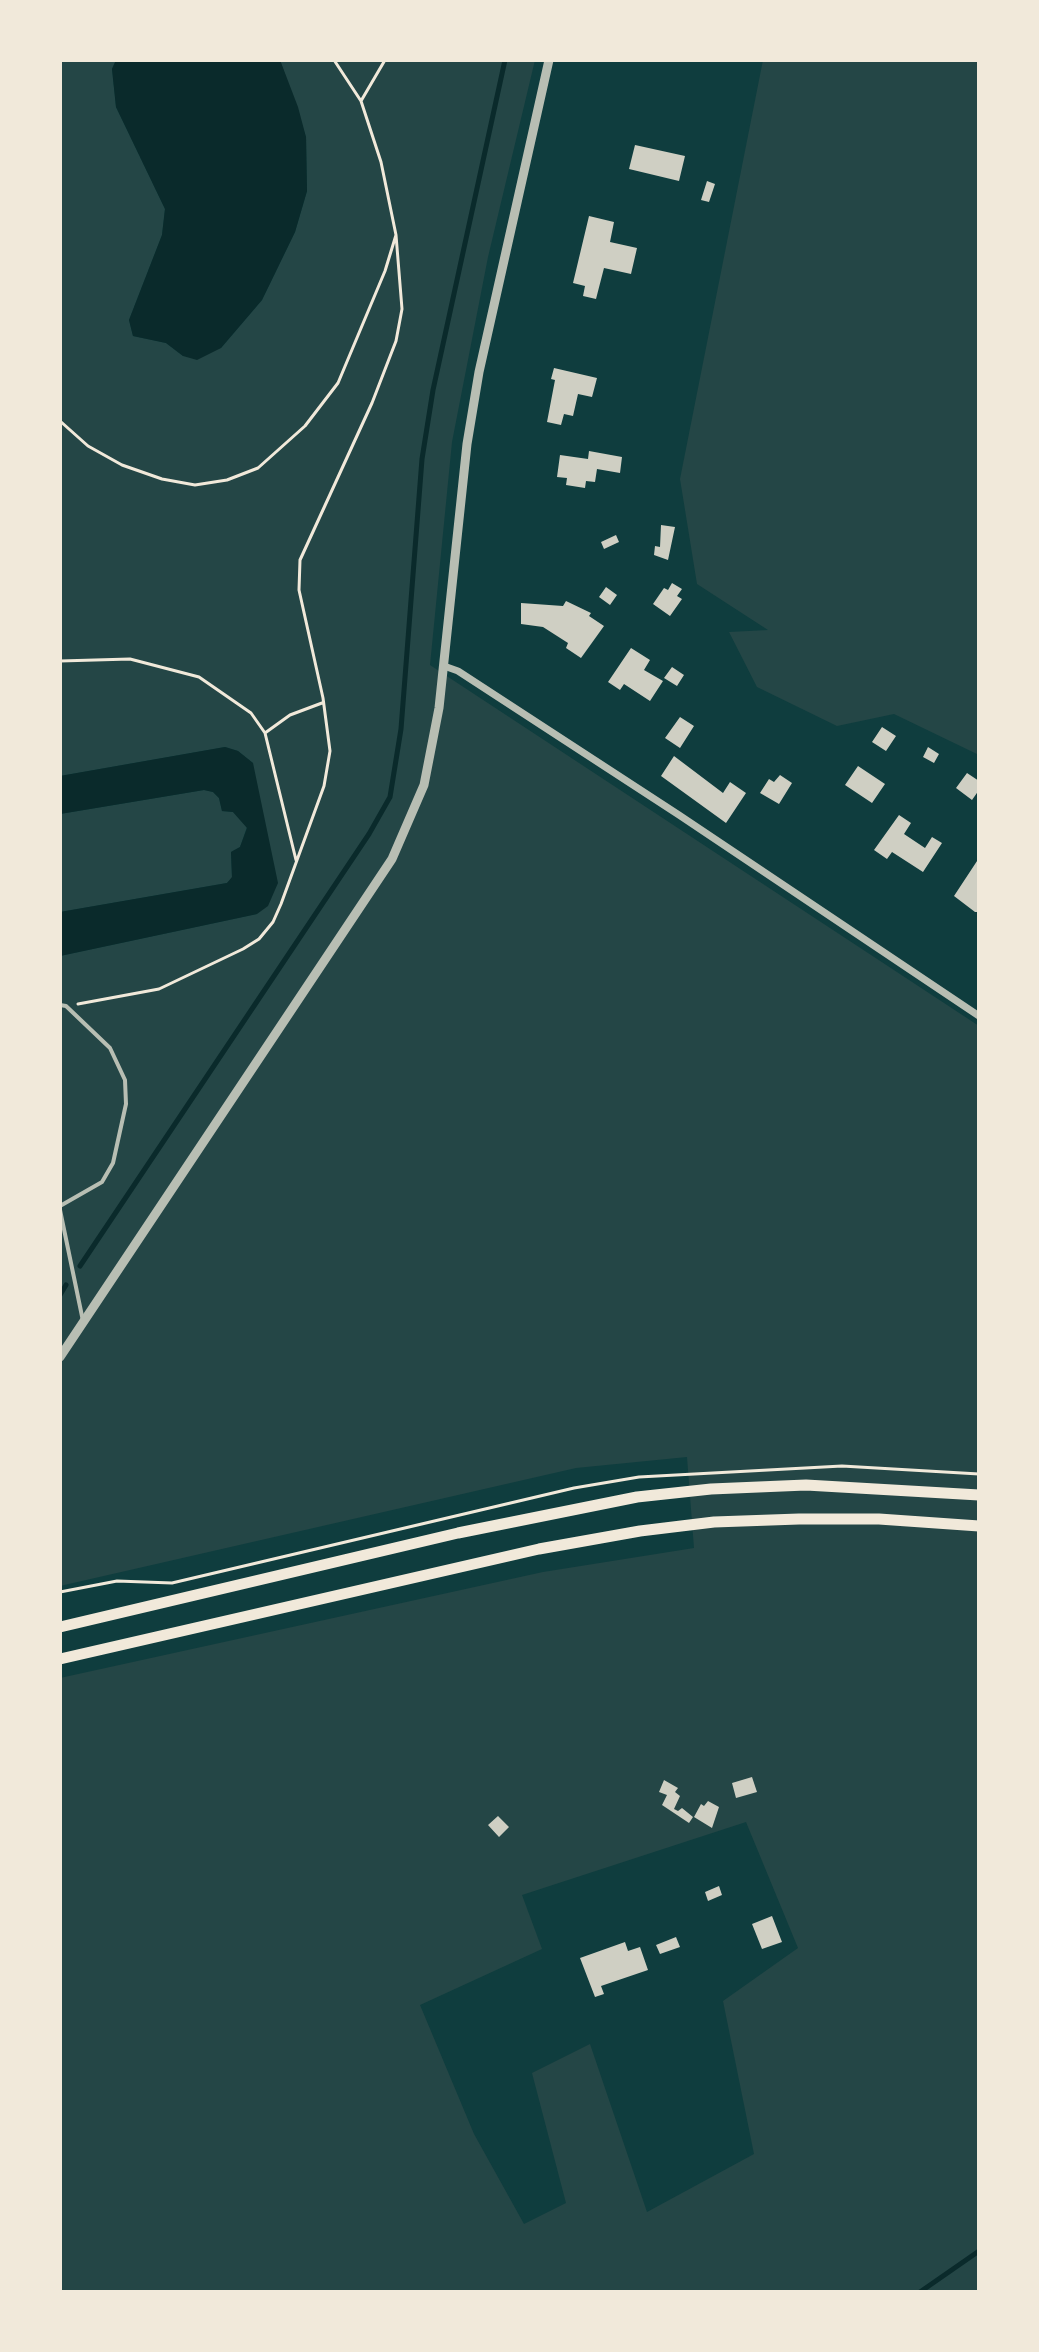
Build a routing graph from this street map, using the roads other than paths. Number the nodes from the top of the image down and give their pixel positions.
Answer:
1 (549, 60) edge
2 (444, 666) junction
3 (63, 1005) edge
4 (979, 1016) edge
5 (60, 1208) edge
6 (83, 1322) junction
7 (60, 1357) edge
8 (979, 1495) edge
9 (979, 1526) edge
10 (60, 1627) edge
11 (60, 1659) edge

1 - 2 street
2 - 4 street
2 - 6 street
3 - 5 lane
5 - 6 lane
6 - 7 street
8 - 10 main road
9 - 11 main road

